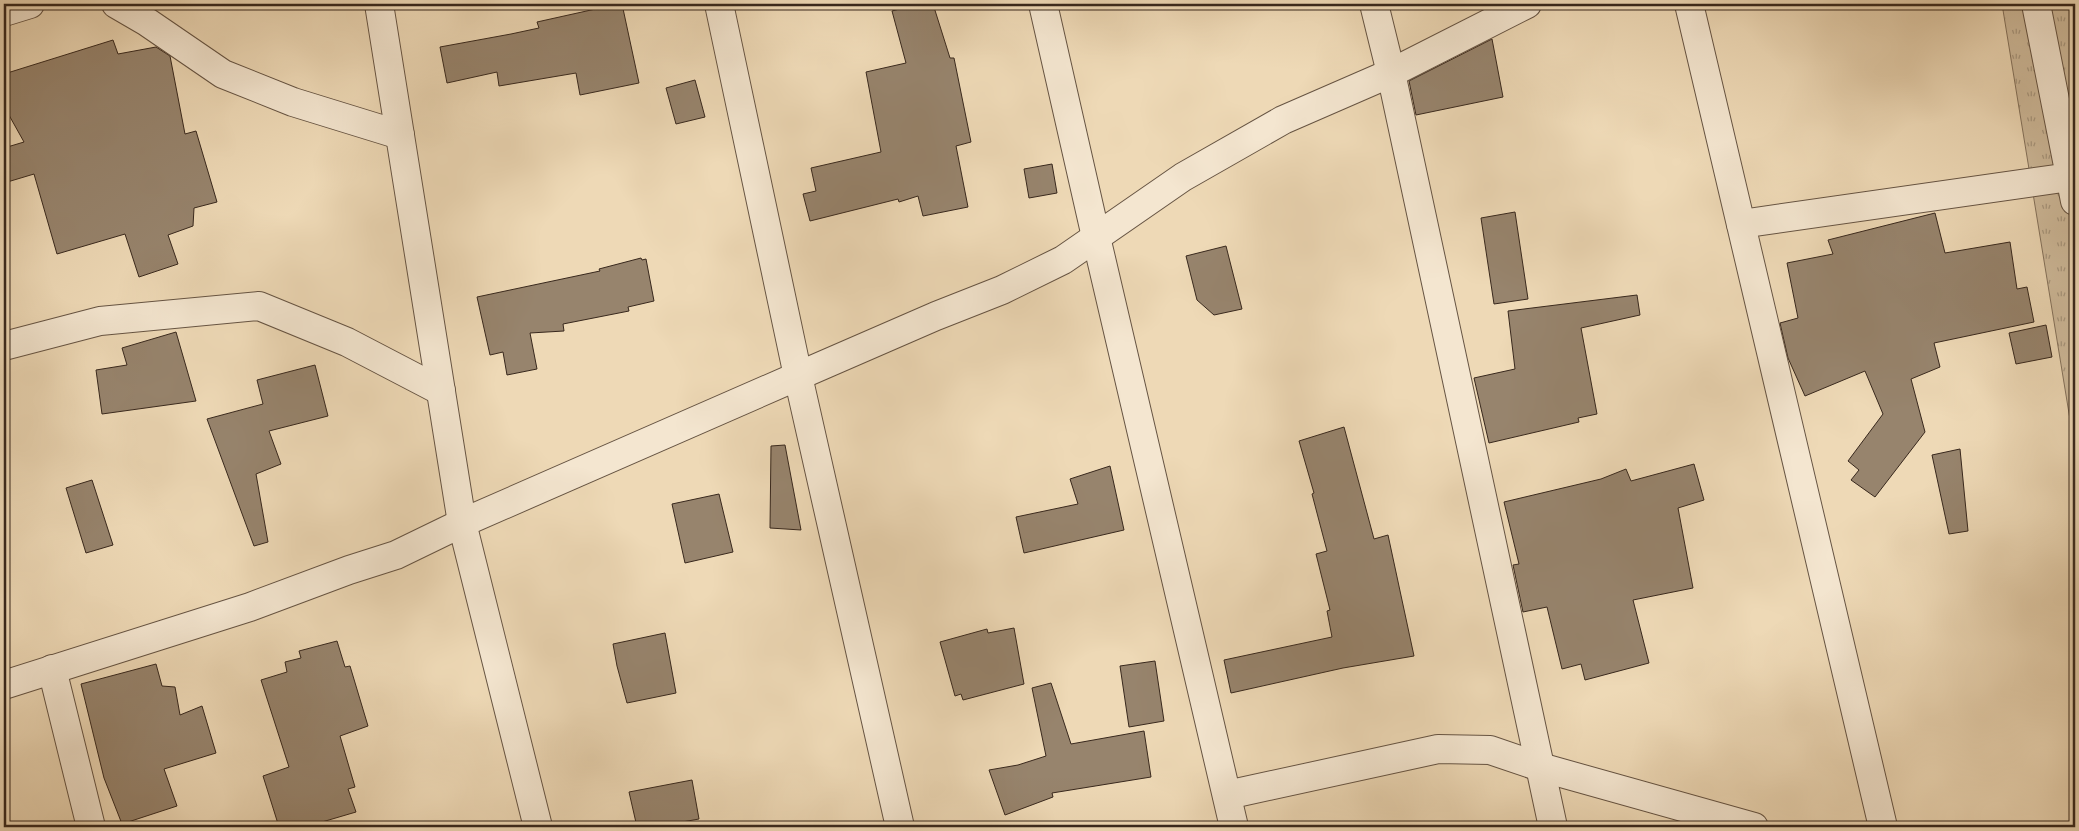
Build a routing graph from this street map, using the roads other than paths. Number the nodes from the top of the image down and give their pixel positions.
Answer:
1 (30, 4) edge
2 (116, 4) edge
3 (379, 4) edge
4 (719, 4) edge
5 (1044, 4) edge
6 (1374, 4) edge
7 (1527, 4) edge
8 (1689, 4) edge
9 (2036, 4) edge
10 (4, 12) edge
11 (1391, 73) junction
12 (400, 134) junction
13 (2074, 185) edge
14 (1741, 224) junction
15 (1096, 237) junction
16 (4, 346) edge
17 (798, 376) junction
18 (441, 391) junction
19 (462, 523) junction
20 (52, 669) junction
21 (4, 685) edge
22 (1540, 766) junction
23 (1227, 796) junction
24 (91, 827) edge
25 (538, 827) edge
26 (900, 827) edge
27 (1234, 827) edge
28 (1553, 827) edge
29 (1754, 827) edge
30 (1883, 827) edge

1 - 10 street
2 - 12 street
3 - 12 street
4 - 17 street
5 - 15 street
6 - 11 street
7 - 11 street
8 - 14 street
9 - 13 street
11 - 15 street
11 - 22 street
12 - 18 street
13 - 14 street
14 - 30 street
15 - 17 street
15 - 23 street
16 - 18 street
17 - 19 street
17 - 26 street
18 - 19 street
19 - 20 street
19 - 25 street
20 - 21 street
20 - 24 street
22 - 23 street
22 - 28 street
22 - 29 street
23 - 27 street

